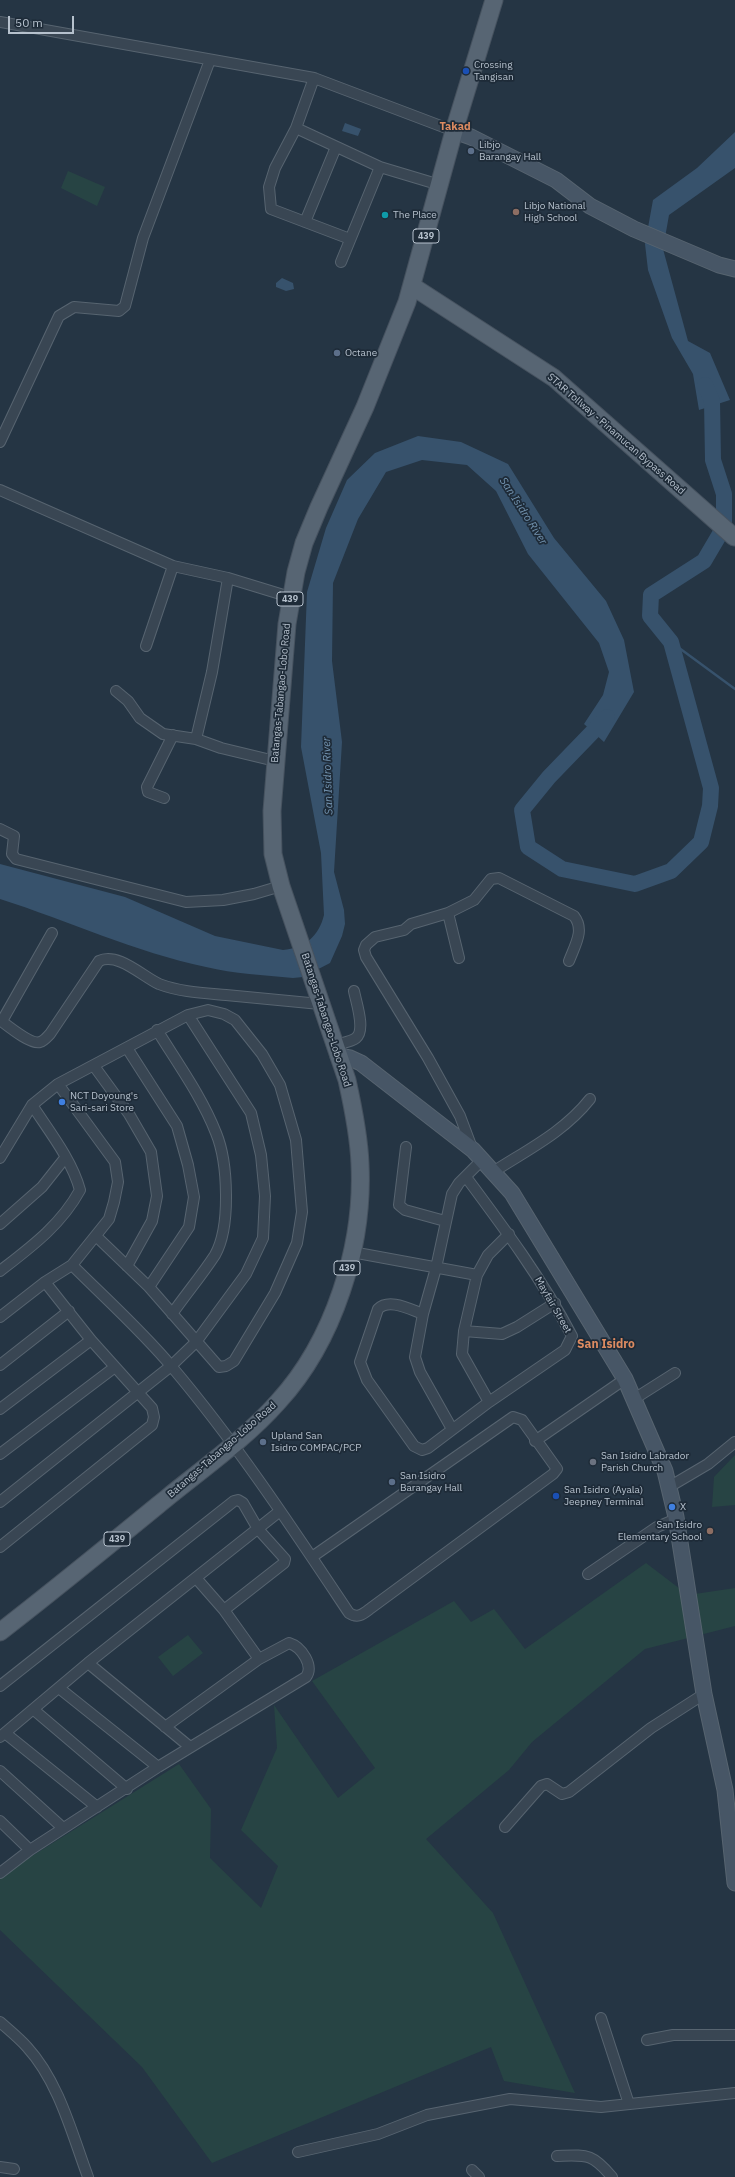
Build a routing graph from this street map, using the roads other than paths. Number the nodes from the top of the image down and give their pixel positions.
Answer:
1 (494, 0) edge
2 (0, 22) edge
3 (210, 60) junction
4 (314, 78) junction
5 (296, 128) junction
6 (454, 131) junction
7 (336, 147) junction
8 (380, 167) junction
9 (440, 185) junction
10 (305, 222) junction
11 (350, 239) junction
12 (340, 262) dead end
13 (735, 269) edge
14 (412, 286) junction
15 (0, 442) edge
16 (0, 490) edge
17 (734, 537) dead end
18 (173, 566) junction
19 (228, 578) junction
20 (290, 597) junction
21 (146, 646) dead end
22 (116, 691) dead end
23 (173, 735) junction
24 (196, 739) junction
25 (275, 761) junction
26 (164, 798) dead end
27 (0, 829) edge
28 (281, 886) junction
29 (448, 913) junction
30 (52, 933) dead end
31 (459, 958) dead end
32 (569, 961) dead end
33 (354, 991) dead end
34 (320, 1004) junction
35 (188, 1015) junction
36 (1, 1021) edge
37 (158, 1030) junction
38 (127, 1048) junction
39 (336, 1051) junction
40 (94, 1066) junction
41 (58, 1084) junction
42 (590, 1099) dead end
43 (32, 1105) junction
44 (406, 1147) dead end
45 (477, 1155) junction
46 (0, 1158) edge
47 (65, 1158) junction
48 (493, 1172) junction
49 (466, 1177) junction
50 (445, 1221) junction
51 (0, 1224) edge
52 (509, 1234) junction
53 (97, 1237) junction
54 (352, 1252) junction
55 (72, 1265) junction
56 (127, 1266) junction
57 (436, 1268) junction
58 (0, 1271) edge
59 (477, 1275) junction
60 (46, 1282) junction
61 (148, 1287) junction
62 (555, 1303) junction
63 (69, 1311) junction
64 (172, 1314) junction
65 (423, 1314) junction
66 (0, 1317) edge
67 (464, 1331) junction
68 (91, 1340) junction
69 (196, 1342) junction
70 (0, 1365) edge
71 (171, 1366) junction
72 (115, 1367) junction
73 (675, 1373) dead end
74 (625, 1379) junction
75 (136, 1392) junction
76 (634, 1399) junction
77 (489, 1402) junction
78 (0, 1409) edge
79 (452, 1429) junction
80 (535, 1441) junction
81 (735, 1442) edge
82 (232, 1444) junction
83 (0, 1454) edge
84 (669, 1487) junction
85 (0, 1502) edge
86 (280, 1511) junction
87 (676, 1519) junction
88 (258, 1529) junction
89 (0, 1547) edge
90 (312, 1557) junction
91 (588, 1574) dead end
92 (196, 1578) junction
93 (224, 1610) junction
94 (0, 1632) edge
95 (259, 1659) junction
96 (88, 1663) junction
97 (0, 1686) edge
98 (59, 1688) junction
99 (704, 1694) junction
100 (34, 1710) junction
101 (165, 1727) junction
102 (2, 1735) edge
103 (190, 1747) junction
104 (158, 1767) junction
105 (0, 1771) edge
106 (126, 1789) junction
107 (97, 1807) junction
108 (0, 1821) edge
109 (506, 1827) dead end
110 (63, 1828) junction
111 (30, 1850) junction
112 (0, 1872) edge
113 (735, 1883) edge
114 (600, 2018) dead end
115 (0, 2022) edge
116 (735, 2035) edge
117 (647, 2040) dead end
118 (735, 2093) edge
119 (628, 2104) junction
120 (298, 2152) dead end
121 (557, 2156) dead end
122 (0, 2167) edge
123 (14, 2169) dead end
124 (88, 2177) edge
125 (612, 2177) edge

1 - 6 main road, 439
2 - 3 street
3 - 4 street
3 - 15 street
4 - 5 street
4 - 6 street
5 - 7 street
5 - 10 street
6 - 9 main road, 439
6 - 13 street
7 - 8 street
7 - 10 street
8 - 9 street
8 - 11 street
9 - 14 main road, 439
10 - 11 street
11 - 12 street
14 - 17 main road, STAR Tollway - Pinamucan Bypass Road
14 - 20 main road, Batangas-Tabangao-Lobo Road / 439
16 - 18 street
18 - 19 street
18 - 21 street
19 - 20 street
19 - 24 street
20 - 25 main road, Batangas-Tabangao-Lobo Road / 439
22 - 23 street
23 - 24 street
23 - 26 street
24 - 25 street
25 - 28 main road, Batangas-Tabangao-Lobo Road / 439
27 - 28 street
28 - 34 main road, Batangas-Tabangao-Lobo Road / 439
29 - 31 street
29 - 32 street
29 - 45 street
30 - 36 street
33 - 39 street
34 - 36 street
34 - 39 main road, Batangas-Tabangao-Lobo Road / 439
35 - 37 street
35 - 69 street
35 - 69 street
37 - 38 street
37 - 64 street
38 - 40 street
38 - 61 street
39 - 45 street
39 - 54 main road, Batangas-Tabangao-Lobo Road / 439
40 - 41 street
40 - 56 street
41 - 43 street
41 - 53 street
42 - 48 street
43 - 46 street
43 - 47 street
44 - 50 street
45 - 48 street
45 - 49 street
47 - 51 street
47 - 58 street
48 - 74 street
49 - 50 street
49 - 52 street, Mayfair Street
50 - 57 street
52 - 59 street
52 - 62 street, Mayfair Street
53 - 55 street
53 - 56 street
54 - 57 street
54 - 82 main road, Batangas-Tabangao-Lobo Road / 439
55 - 60 street
55 - 71 street
56 - 61 street
57 - 59 street
57 - 65 street
59 - 67 street
60 - 63 street
60 - 66 street
61 - 64 street
62 - 67 street
62 - 77 street, Mayfair Street
63 - 68 street
63 - 70 street
64 - 69 street
65 - 79 street
65 - 79 street, Mayfair Street
67 - 77 street
68 - 72 street
68 - 78 street
69 - 71 street
71 - 75 street
71 - 82 street
72 - 75 street
72 - 83 street
73 - 76 street
74 - 76 street
74 - 80 street
75 - 85 street
75 - 89 street
76 - 84 street
77 - 79 street, Mayfair Street
80 - 90 street
80 - 90 street
81 - 84 street
82 - 86 street
82 - 94 main road, Batangas-Tabangao-Lobo Road / 439
84 - 87 street
86 - 88 street
86 - 90 street
87 - 91 street
87 - 99 street
88 - 92 street
88 - 93 street
88 - 97 street
92 - 93 street
92 - 96 street
93 - 95 street
95 - 101 street
95 - 103 street
96 - 98 street
96 - 101 street
98 - 100 street
98 - 104 street
99 - 109 street
99 - 113 street
100 - 102 street
100 - 106 street
101 - 103 street
102 - 107 street
103 - 104 street
104 - 106 street
105 - 110 street
106 - 107 street
107 - 110 street
108 - 111 street
110 - 111 street
111 - 112 street
114 - 119 street
115 - 124 street
116 - 117 street
118 - 119 street
119 - 120 street
121 - 125 street
122 - 123 street

